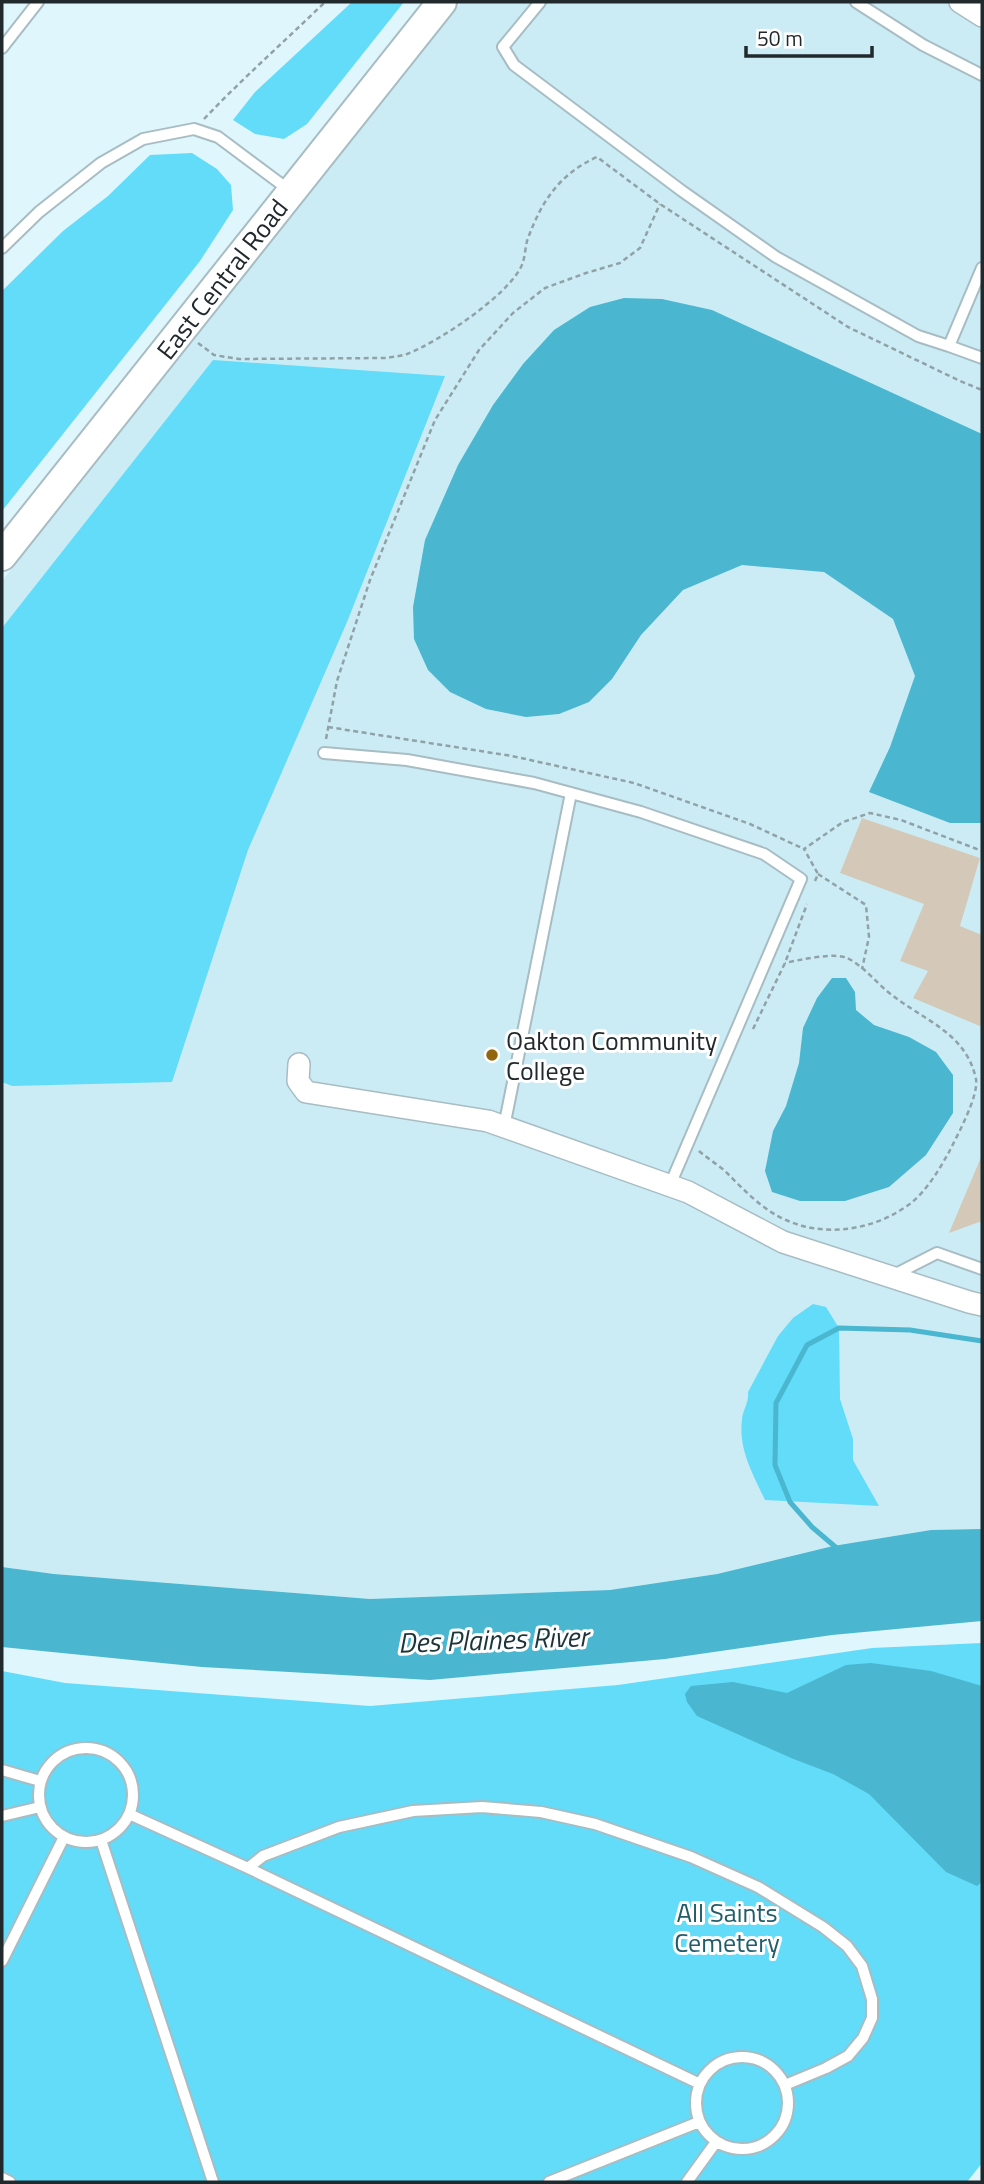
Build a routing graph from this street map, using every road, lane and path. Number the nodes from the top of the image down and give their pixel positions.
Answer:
1 (38, 2) edge
2 (325, 2) edge
3 (442, 2) edge
4 (540, 2) edge
5 (856, 2) edge
6 (960, 2) edge
7 (982, 16) edge
8 (2, 48) edge
9 (982, 75) edge
10 (194, 129) junction
11 (291, 192) junction
12 (660, 204) junction
13 (2, 248) edge
14 (982, 268) edge
15 (183, 328) junction
16 (949, 346) junction
17 (982, 358) edge
18 (982, 390) edge
19 (2, 556) edge
20 (328, 727) junction
21 (324, 753) joint
22 (570, 793) junction
23 (804, 849) junction
24 (982, 851) edge
25 (818, 874) junction
26 (813, 887) dead end
27 (808, 900) dead end
28 (785, 963) junction
29 (862, 969) junction
30 (749, 1038) dead end
31 (299, 1064) dead end
32 (505, 1127) junction
33 (688, 1143) junction
34 (670, 1185) junction
35 (982, 1269) edge
36 (892, 1276) junction
37 (982, 1304) edge
38 (2, 1770) edge
39 (40, 1781) junction
40 (40, 1807) junction
41 (129, 1814) junction
42 (2, 1816) edge
43 (64, 1837) junction
44 (101, 1840) junction
45 (248, 1868) junction
46 (2, 1961) edge
47 (700, 2084) junction
48 (785, 2085) junction
49 (699, 2122) junction
50 (716, 2143) junction
51 (2, 2178) edge
52 (10, 2182) edge
53 (213, 2182) edge
54 (549, 2182) edge
55 (687, 2182) edge

1 - 8 lane
2 - 10 path
3 - 11 main road, East Central Road
4 - 16 lane
5 - 9 lane
6 - 7 street
10 - 11 lane
10 - 13 lane
11 - 15 main road, East Central Road
12 - 15 path
12 - 18 path
12 - 20 path
14 - 16 lane
15 - 19 main road, East Central Road
16 - 17 lane
20 - 21 path
20 - 23 path
21 - 22 lane
22 - 32 lane
22 - 33 lane
23 - 24 path
23 - 25 path
25 - 26 path
25 - 29 path
27 - 28 path
28 - 29 path
28 - 30 path
29 - 33 path
31 - 32 street
32 - 34 street
33 - 34 lane
34 - 36 street
35 - 36 lane
36 - 37 street
38 - 39 lane
39 - 40 lane
39 - 41 lane
40 - 42 lane
40 - 43 lane
41 - 44 lane
41 - 45 lane
43 - 44 lane
43 - 46 lane
44 - 53 lane
45 - 47 lane
45 - 48 lane
47 - 48 lane
47 - 49 lane
48 - 50 lane
49 - 50 lane
49 - 54 lane
50 - 55 lane
51 - 52 lane

